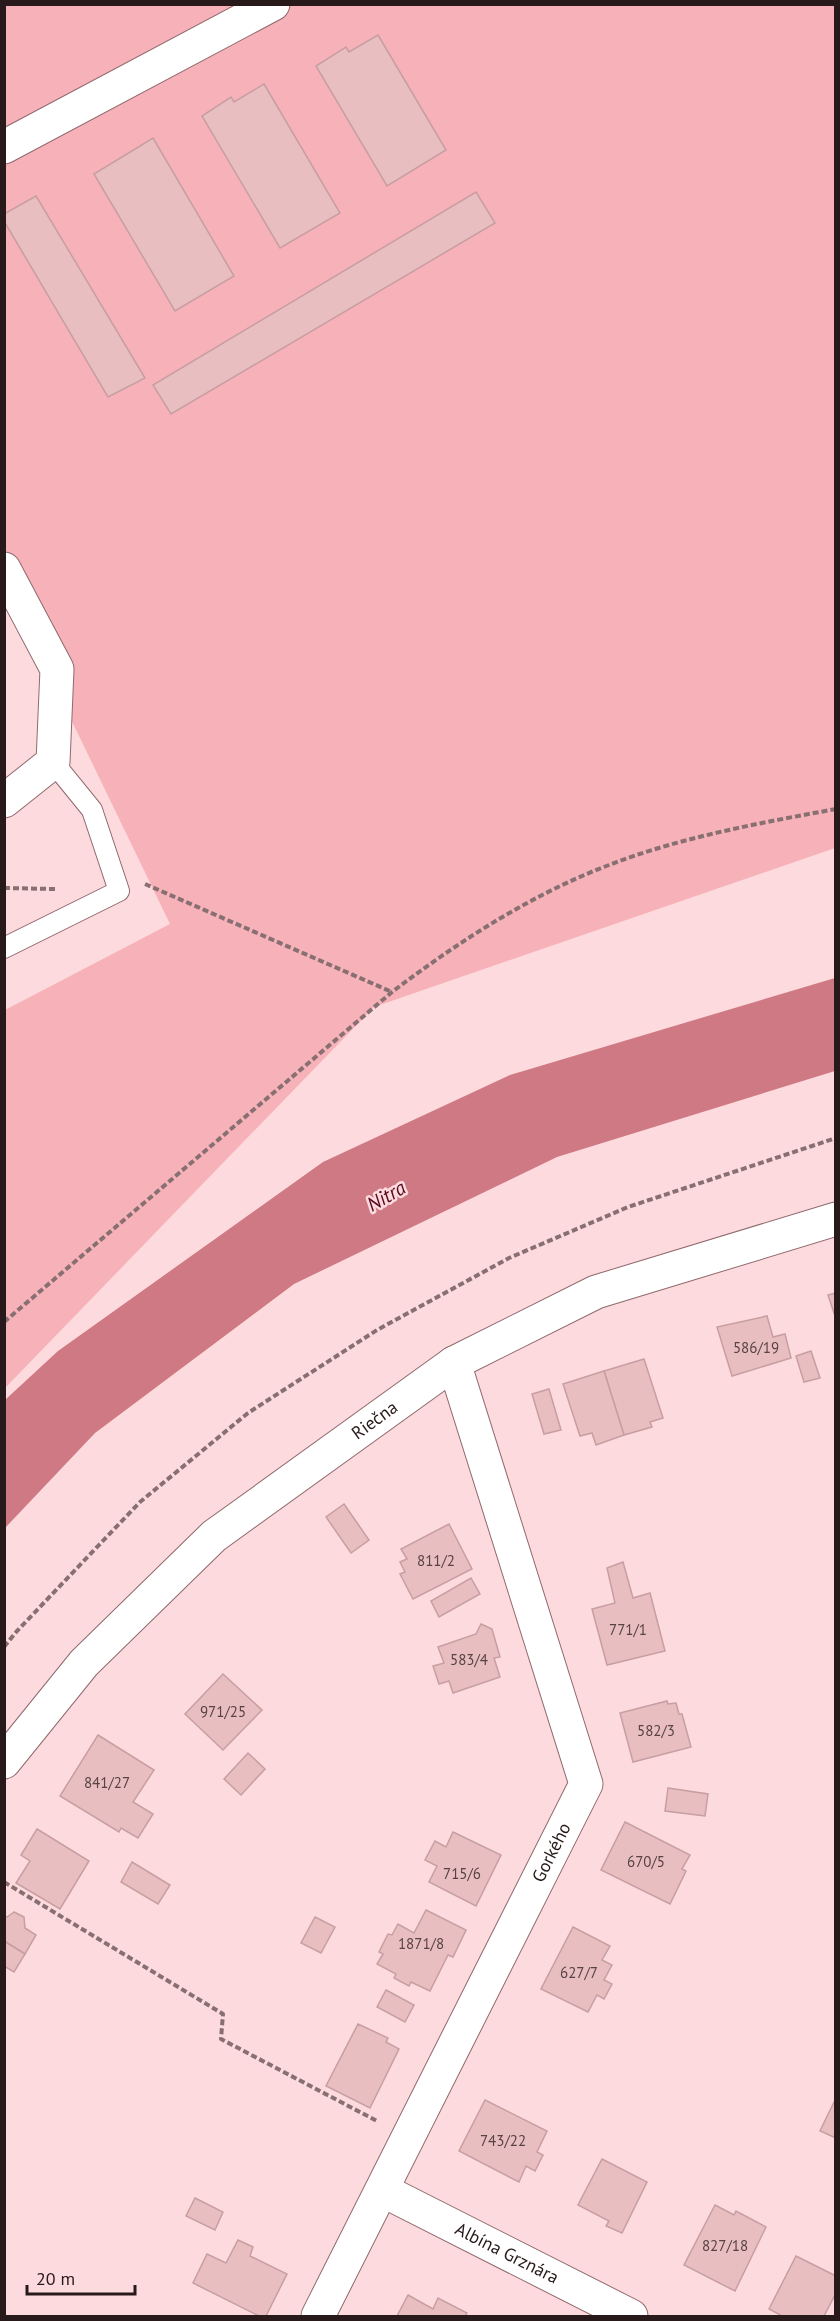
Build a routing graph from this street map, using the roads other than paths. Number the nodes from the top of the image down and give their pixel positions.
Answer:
1 (273, 4) edge
2 (4, 147) edge
3 (4, 569) edge
4 (53, 762) junction
5 (4, 801) edge
6 (4, 948) edge
7 (836, 1219) edge
8 (454, 1363) junction
9 (4, 1762) edge
10 (382, 2190) junction
11 (318, 2316) edge
12 (631, 2316) edge

1 - 2 street
3 - 4 street
4 - 5 street
4 - 6 lane
7 - 8 street, Riečna
8 - 9 street, Riečna
8 - 10 street, Gorkého
10 - 11 street, Gorkého
10 - 12 street, Albína Grznára

